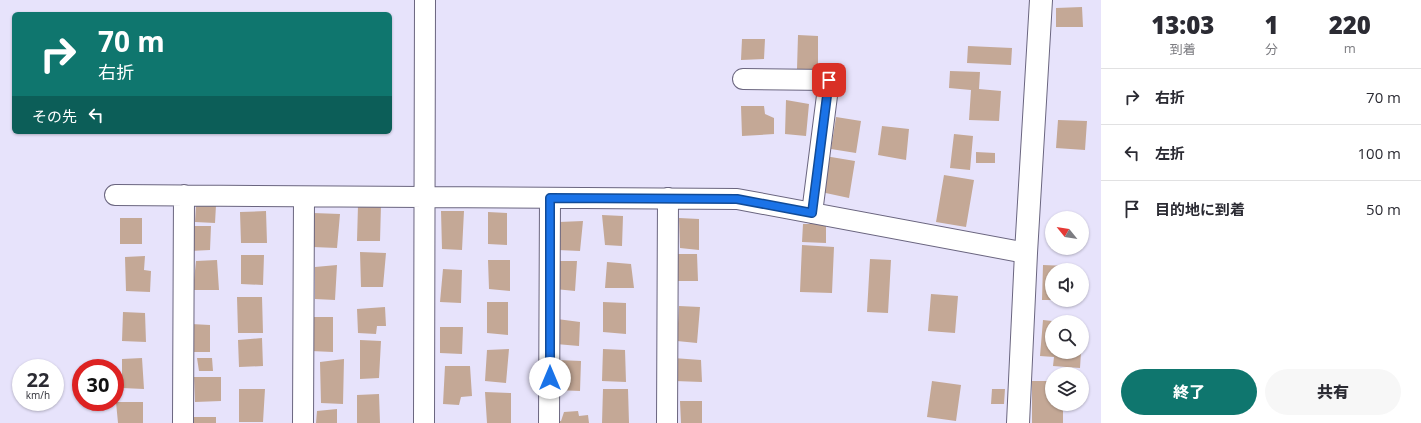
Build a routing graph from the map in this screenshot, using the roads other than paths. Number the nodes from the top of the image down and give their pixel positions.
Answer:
1 (425, 0) edge
2 (1041, 0) edge
3 (743, 78) dead end
4 (115, 195) dead end
5 (184, 196) junction
6 (304, 197) junction
7 (425, 198) junction
8 (550, 198) junction
9 (668, 198) junction
10 (812, 213) junction
11 (1026, 253) junction
12 (183, 423) edge
13 (303, 423) edge
14 (424, 423) edge
15 (550, 423) edge
16 (667, 423) edge
17 (1018, 423) edge

1 - 7 street
2 - 11 street
3 - 10 street
4 - 5 street
5 - 6 street
5 - 12 street
6 - 7 street
6 - 13 street
7 - 8 street
7 - 14 street
8 - 9 street
8 - 15 street
9 - 10 street
9 - 16 street
10 - 11 street
11 - 17 street

